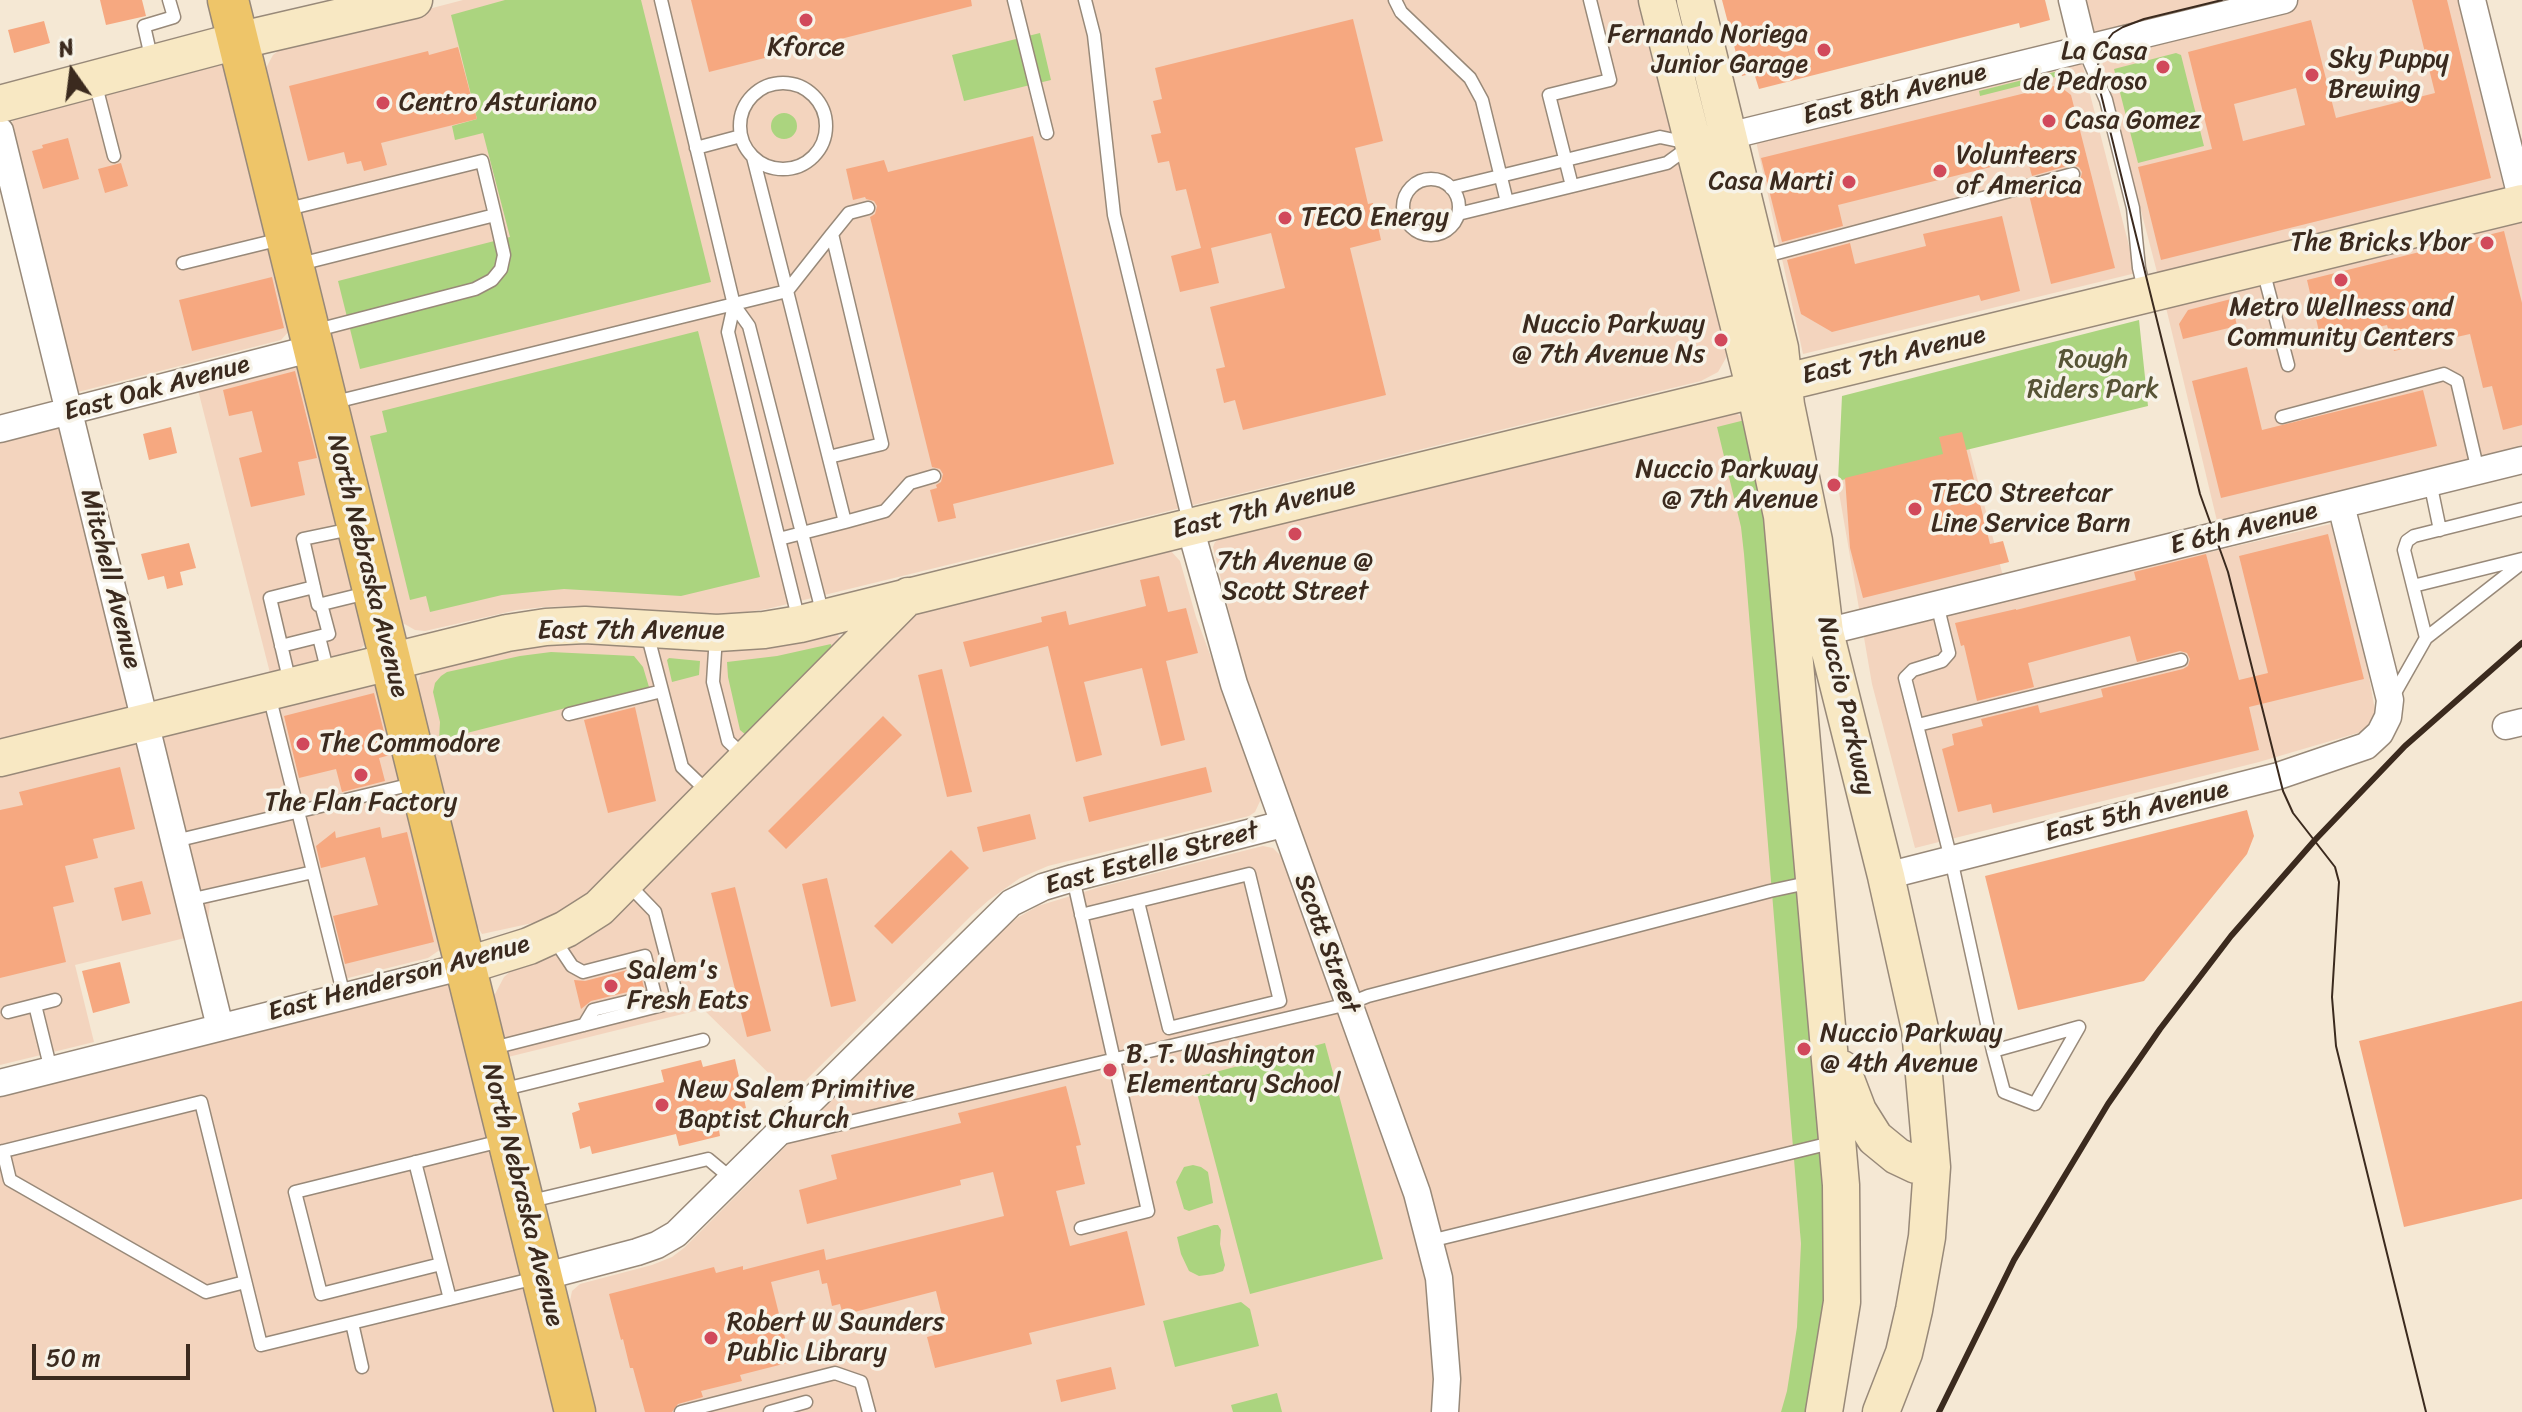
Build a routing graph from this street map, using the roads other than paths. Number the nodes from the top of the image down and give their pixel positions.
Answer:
1 (169, 0) edge
2 (228, 0) edge
3 (336, 0) edge
4 (414, 0) edge
5 (661, 0) edge
6 (1014, 0) edge
7 (1085, 0) edge
8 (1395, 0) edge
9 (1590, 0) edge
10 (1657, 0) edge
11 (1695, 0) edge
12 (2072, 0) edge
13 (2284, 0) edge
14 (2472, 0) edge
15 (237, 41) junction
16 (2084, 49) junction
17 (153, 64) junction
18 (94, 79) junction
19 (0, 104) edge
20 (0, 131) edge
21 (1047, 133) dead end
22 (1729, 135) junction
23 (741, 136) junction
24 (1634, 143) junction
25 (1693, 144) junction
26 (696, 148) junction
27 (114, 156) dead end
28 (753, 157) junction
29 (1565, 160) junction
30 (1640, 170) junction
31 (2073, 174) dead end
32 (1500, 176) junction
33 (1572, 186) junction
34 (1451, 188) junction
35 (1507, 202) junction
36 (2522, 202) edge
37 (868, 208) dead end
38 (1458, 214) junction
39 (495, 215) junction
40 (832, 234) junction
41 (286, 238) junction
42 (1759, 258) junction
43 (183, 263) dead end
44 (2262, 267) junction
45 (787, 291) junction
46 (2146, 296) junction
47 (734, 305) junction
48 (312, 340) junction
49 (2288, 365) dead end
50 (1769, 387) junction
51 (327, 404) junction
52 (69, 411) junction
53 (2282, 417) dead end
54 (0, 429) edge
55 (829, 457) junction
56 (2522, 460) edge
57 (2478, 471) junction
58 (934, 476) dead end
59 (2430, 482) junction
60 (2341, 505) junction
61 (2522, 509) edge
62 (845, 522) junction
63 (1190, 527) junction
64 (358, 528) junction
65 (2440, 530) junction
66 (802, 533) junction
67 (779, 539) junction
68 (2522, 561) edge
69 (2413, 586) junction
70 (314, 587) junction
71 (373, 592) junction
72 (908, 596) junction
73 (321, 604) junction
74 (1937, 604) junction
75 (812, 621) junction
76 (646, 630) junction
77 (1825, 632) junction
78 (717, 633) junction
79 (319, 637) junction
80 (2426, 638) junction
81 (281, 646) junction
82 (2181, 660) dead end
83 (391, 662) junction
84 (329, 677) junction
85 (280, 689) junction
86 (662, 691) junction
87 (2390, 700) junction
88 (569, 714) dead end
89 (145, 722) junction
90 (1918, 725) junction
91 (0, 758) edge
92 (748, 760) junction
93 (420, 782) junction
94 (712, 795) junction
95 (298, 812) junction
96 (1283, 824) junction
97 (175, 841) junction
98 (1951, 859) junction
99 (313, 872) junction
100 (1886, 876) junction
101 (1073, 878) junction
102 (625, 882) junction
103 (1814, 882) junction
104 (189, 900) junction
105 (1138, 902) junction
106 (1081, 915) junction
107 (552, 935) junction
108 (465, 966) junction
109 (344, 996) junction
110 (55, 1000) dead end
111 (1348, 1004) junction
112 (35, 1005) junction
113 (8, 1012) dead end
114 (584, 1025) junction
115 (220, 1027) junction
116 (1827, 1030) junction
117 (703, 1040) dead end
118 (486, 1049) junction
119 (1993, 1051) junction
120 (1114, 1059) junction
121 (51, 1070) junction
122 (0, 1083) edge
123 (496, 1091) junction
124 (508, 1139) junction
125 (771, 1141) junction
126 (1837, 1141) junction
127 (1, 1152) edge
128 (415, 1162) junction
129 (1932, 1167) junction
130 (732, 1179) junction
131 (524, 1203) junction
132 (1081, 1228) dead end
133 (1430, 1241) junction
134 (441, 1264) junction
135 (542, 1277) junction
136 (245, 1282) junction
137 (450, 1299) junction
138 (352, 1323) junction
139 (362, 1367) dead end
140 (801, 1382) junction
141 (808, 1407) edge
142 (575, 1412) edge
143 (681, 1412) edge
144 (770, 1412) edge
145 (869, 1412) edge
146 (1445, 1412) edge
147 (1824, 1412) edge
148 (1881, 1412) edge

1 - 17 lane
2 - 15 main road, North Nebraska Avenue
3 - 15 street
4 - 15 street
5 - 26 lane
6 - 21 lane
7 - 63 lane
8 - 32 lane
9 - 29 lane
10 - 25 street, Nuccio Parkway
11 - 22 street, Nuccio Parkway
12 - 16 street
13 - 16 street, East 8th Avenue
14 - 36 street
15 - 17 street
15 - 41 main road, North Nebraska Avenue
16 - 22 street, East 8th Avenue
16 - 46 lane
17 - 18 street
18 - 19 street
18 - 27 lane
20 - 52 street, Mitchell Avenue
22 - 25 street, East 8th Avenue
22 - 42 street, Nuccio Parkway
23 - 26 lane
23 - 28 lane
23 - 28 lane
24 - 25 lane
24 - 29 lane
24 - 30 lane
25 - 30 lane
25 - 50 street, Nuccio Parkway
26 - 47 lane
28 - 45 lane
29 - 32 lane
29 - 33 lane
30 - 33 lane
31 - 42 lane
32 - 34 lane
32 - 35 lane
33 - 35 lane
34 - 38 lane
34 - 38 lane
35 - 38 lane
36 - 44 street, East 7th Avenue
37 - 40 lane
39 - 41 lane
39 - 41 lane
39 - 48 lane
40 - 45 lane
40 - 55 lane
41 - 43 lane
41 - 48 main road, North Nebraska Avenue
42 - 50 street, Nuccio Parkway
44 - 46 street, East 7th Avenue
44 - 49 lane
45 - 47 lane
45 - 55 lane
46 - 50 street, East 7th Avenue
47 - 51 lane
47 - 66 lane
47 - 67 lane
48 - 51 main road, North Nebraska Avenue
48 - 52 street, East Oak Avenue
50 - 63 street, East 7th Avenue
50 - 77 street, Nuccio Parkway
50 - 103 street, Nuccio Parkway
51 - 64 main road, North Nebraska Avenue
52 - 54 street, East Oak Avenue
52 - 89 street, Mitchell Avenue
53 - 57 lane
55 - 62 lane
56 - 57 street, E 6th Avenue
57 - 59 street, E 6th Avenue
58 - 62 lane
59 - 60 street, E 6th Avenue
59 - 65 lane
60 - 74 street, E 6th Avenue
60 - 87 street
61 - 65 lane
62 - 66 lane
63 - 72 street, East 7th Avenue
63 - 96 street, Scott Street
64 - 70 lane
64 - 71 main road, North Nebraska Avenue
65 - 69 lane
66 - 67 lane
66 - 75 lane
67 - 75 lane
68 - 69 lane
68 - 80 lane
69 - 80 lane
70 - 73 lane
70 - 81 lane
71 - 73 lane
71 - 83 main road, North Nebraska Avenue
72 - 75 street, East 7th Avenue
72 - 92 street, East Henderson Avenue
73 - 79 lane
74 - 77 street, E 6th Avenue
74 - 90 lane
75 - 78 street, East 7th Avenue
76 - 78 street, East 7th Avenue
76 - 83 street, East 7th Avenue
76 - 86 lane
77 - 100 street, Nuccio Parkway
78 - 92 lane
79 - 81 lane
79 - 84 lane
80 - 87 lane
81 - 85 lane
82 - 90 lane
83 - 84 street, East 7th Avenue
83 - 93 main road, North Nebraska Avenue
84 - 85 street, East 7th Avenue
85 - 89 street, East 7th Avenue
85 - 95 lane
86 - 88 lane
86 - 94 lane
87 - 98 street, East 5th Avenue
89 - 91 street, East 7th Avenue
89 - 97 street, Mitchell Avenue
90 - 98 lane
92 - 94 street, East Henderson Avenue
93 - 95 lane
93 - 108 main road, North Nebraska Avenue
94 - 102 street, East Henderson Avenue
95 - 97 lane
95 - 99 lane
96 - 101 street, East Estelle Street
96 - 111 street, Scott Street
97 - 104 street, Mitchell Avenue
98 - 100 street, East 5th Avenue
98 - 119 lane
99 - 104 lane
99 - 109 lane
100 - 129 street, Nuccio Parkway
101 - 106 lane
101 - 125 street, East Estelle Street
102 - 107 street, East Henderson Avenue
102 - 114 lane
103 - 111 lane
103 - 116 street, Nuccio Parkway
104 - 115 street, Mitchell Avenue
105 - 105 lane
105 - 106 lane
106 - 120 lane
107 - 108 street, East Henderson Avenue
107 - 114 lane
108 - 109 street, East Henderson Avenue
108 - 118 main road, North Nebraska Avenue
109 - 115 street, East Henderson Avenue
110 - 112 lane
111 - 120 lane
111 - 133 street, Scott Street
112 - 113 lane
112 - 121 lane
114 - 118 lane
115 - 121 street, East Henderson Avenue
116 - 126 street, Nuccio Parkway
116 - 129 street
117 - 123 lane
118 - 123 main road, North Nebraska Avenue
119 - 119 lane
120 - 125 lane
120 - 132 lane
121 - 122 street, East Henderson Avenue
123 - 124 main road, North Nebraska Avenue
124 - 128 lane
124 - 131 main road, North Nebraska Avenue
125 - 130 street, East Estelle Street
126 - 133 lane
126 - 147 street, Nuccio Parkway
127 - 136 lane
127 - 136 lane
128 - 134 lane
128 - 134 lane
129 - 148 street, Nuccio Parkway
130 - 131 lane
130 - 135 street, East Estelle Street
131 - 135 main road, North Nebraska Avenue
133 - 146 street, Scott Street
134 - 137 lane
135 - 137 lane
135 - 142 main road, North Nebraska Avenue
136 - 138 lane
137 - 138 lane
138 - 139 lane
140 - 141 lane
140 - 143 lane
140 - 145 lane
141 - 144 lane

